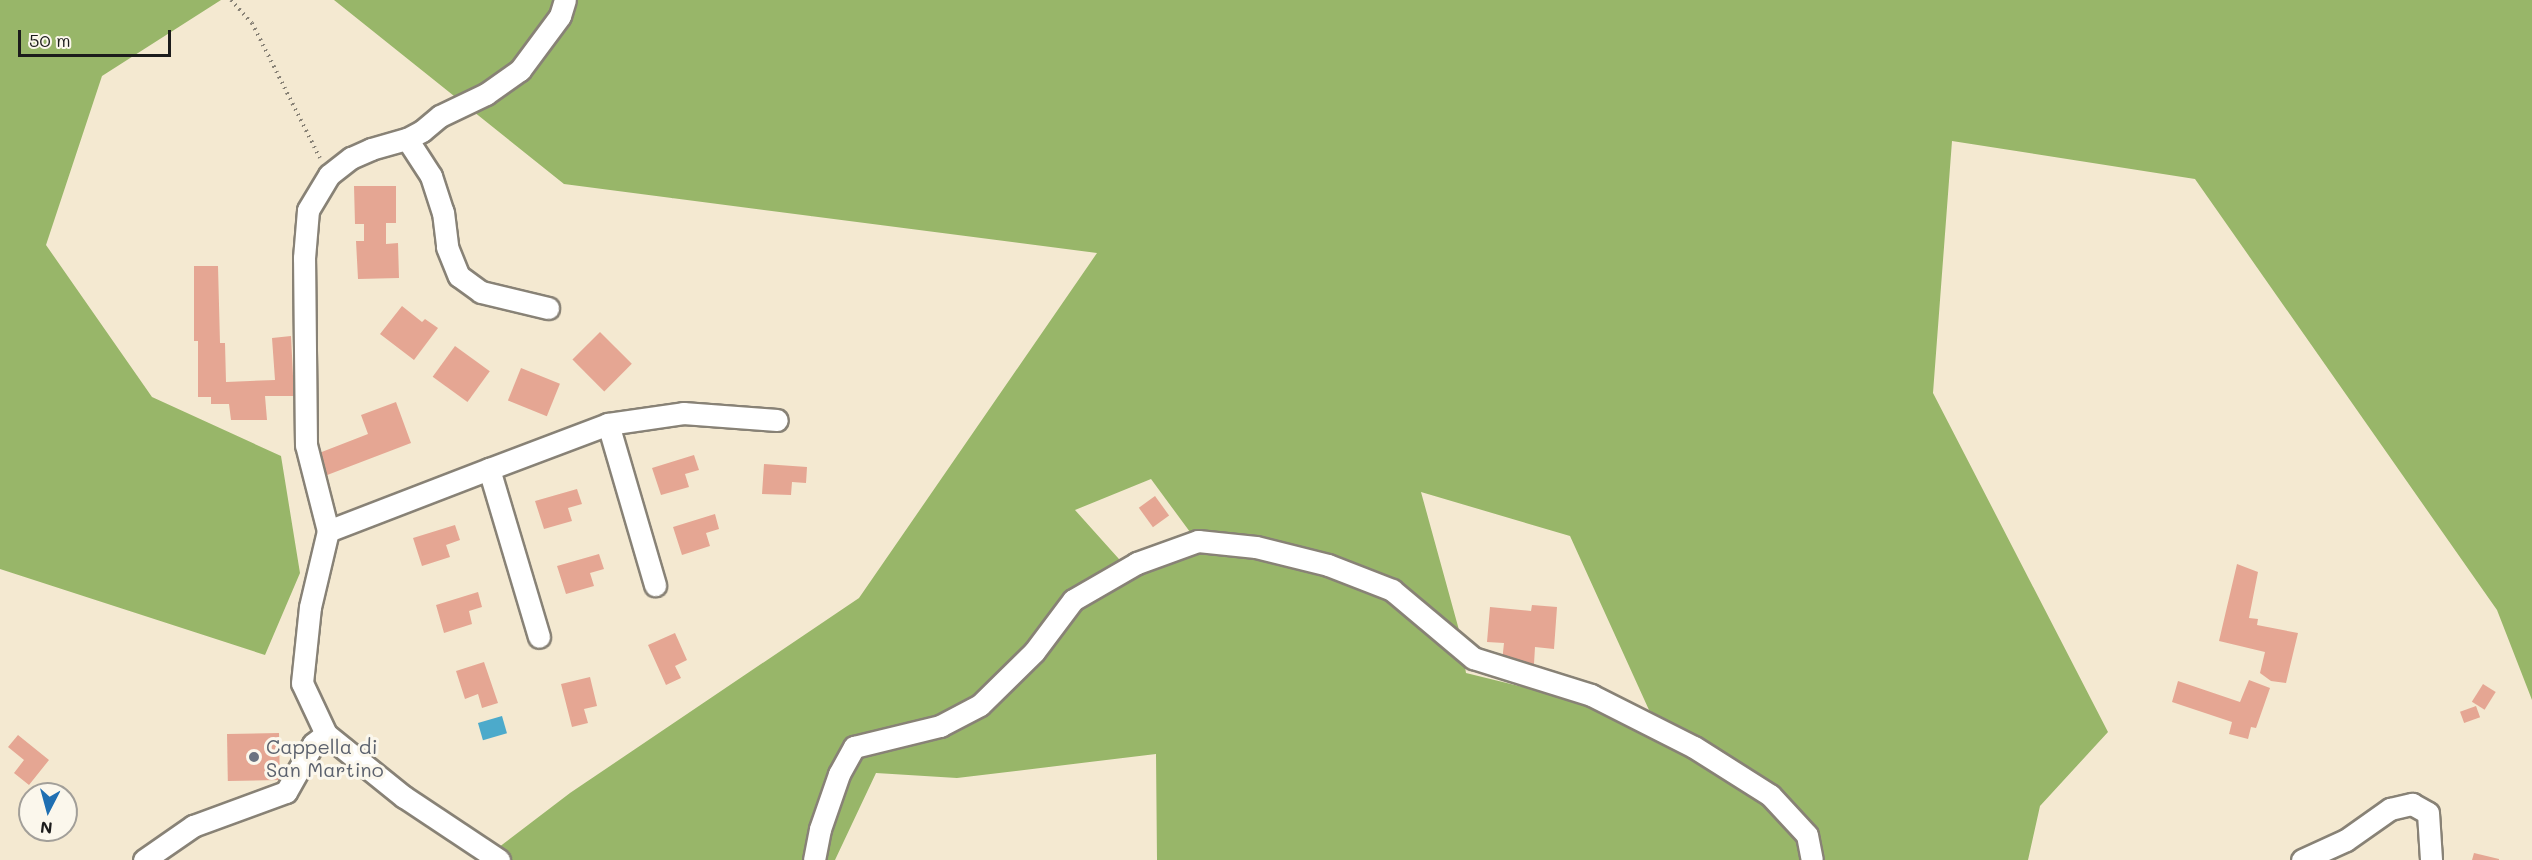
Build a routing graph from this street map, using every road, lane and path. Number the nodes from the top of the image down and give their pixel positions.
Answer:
1 (231, 0) edge
2 (565, 0) edge
3 (407, 139) junction
4 (329, 175) junction
5 (548, 308) dead end
6 (777, 420) dead end
7 (608, 424) junction
8 (489, 470) junction
9 (328, 531) junction
10 (655, 585) dead end
11 (539, 637) dead end
12 (326, 734) junction
13 (144, 860) edge
14 (499, 860) edge
15 (814, 860) edge
16 (1812, 860) edge
17 (2302, 860) edge
18 (2431, 860) edge

1 - 4 path
2 - 3 street
3 - 4 street
3 - 5 street
4 - 9 street
6 - 7 street
7 - 8 street
7 - 10 street
8 - 9 street
8 - 11 street
9 - 12 street
12 - 13 street
12 - 14 street
15 - 16 street
17 - 18 street

